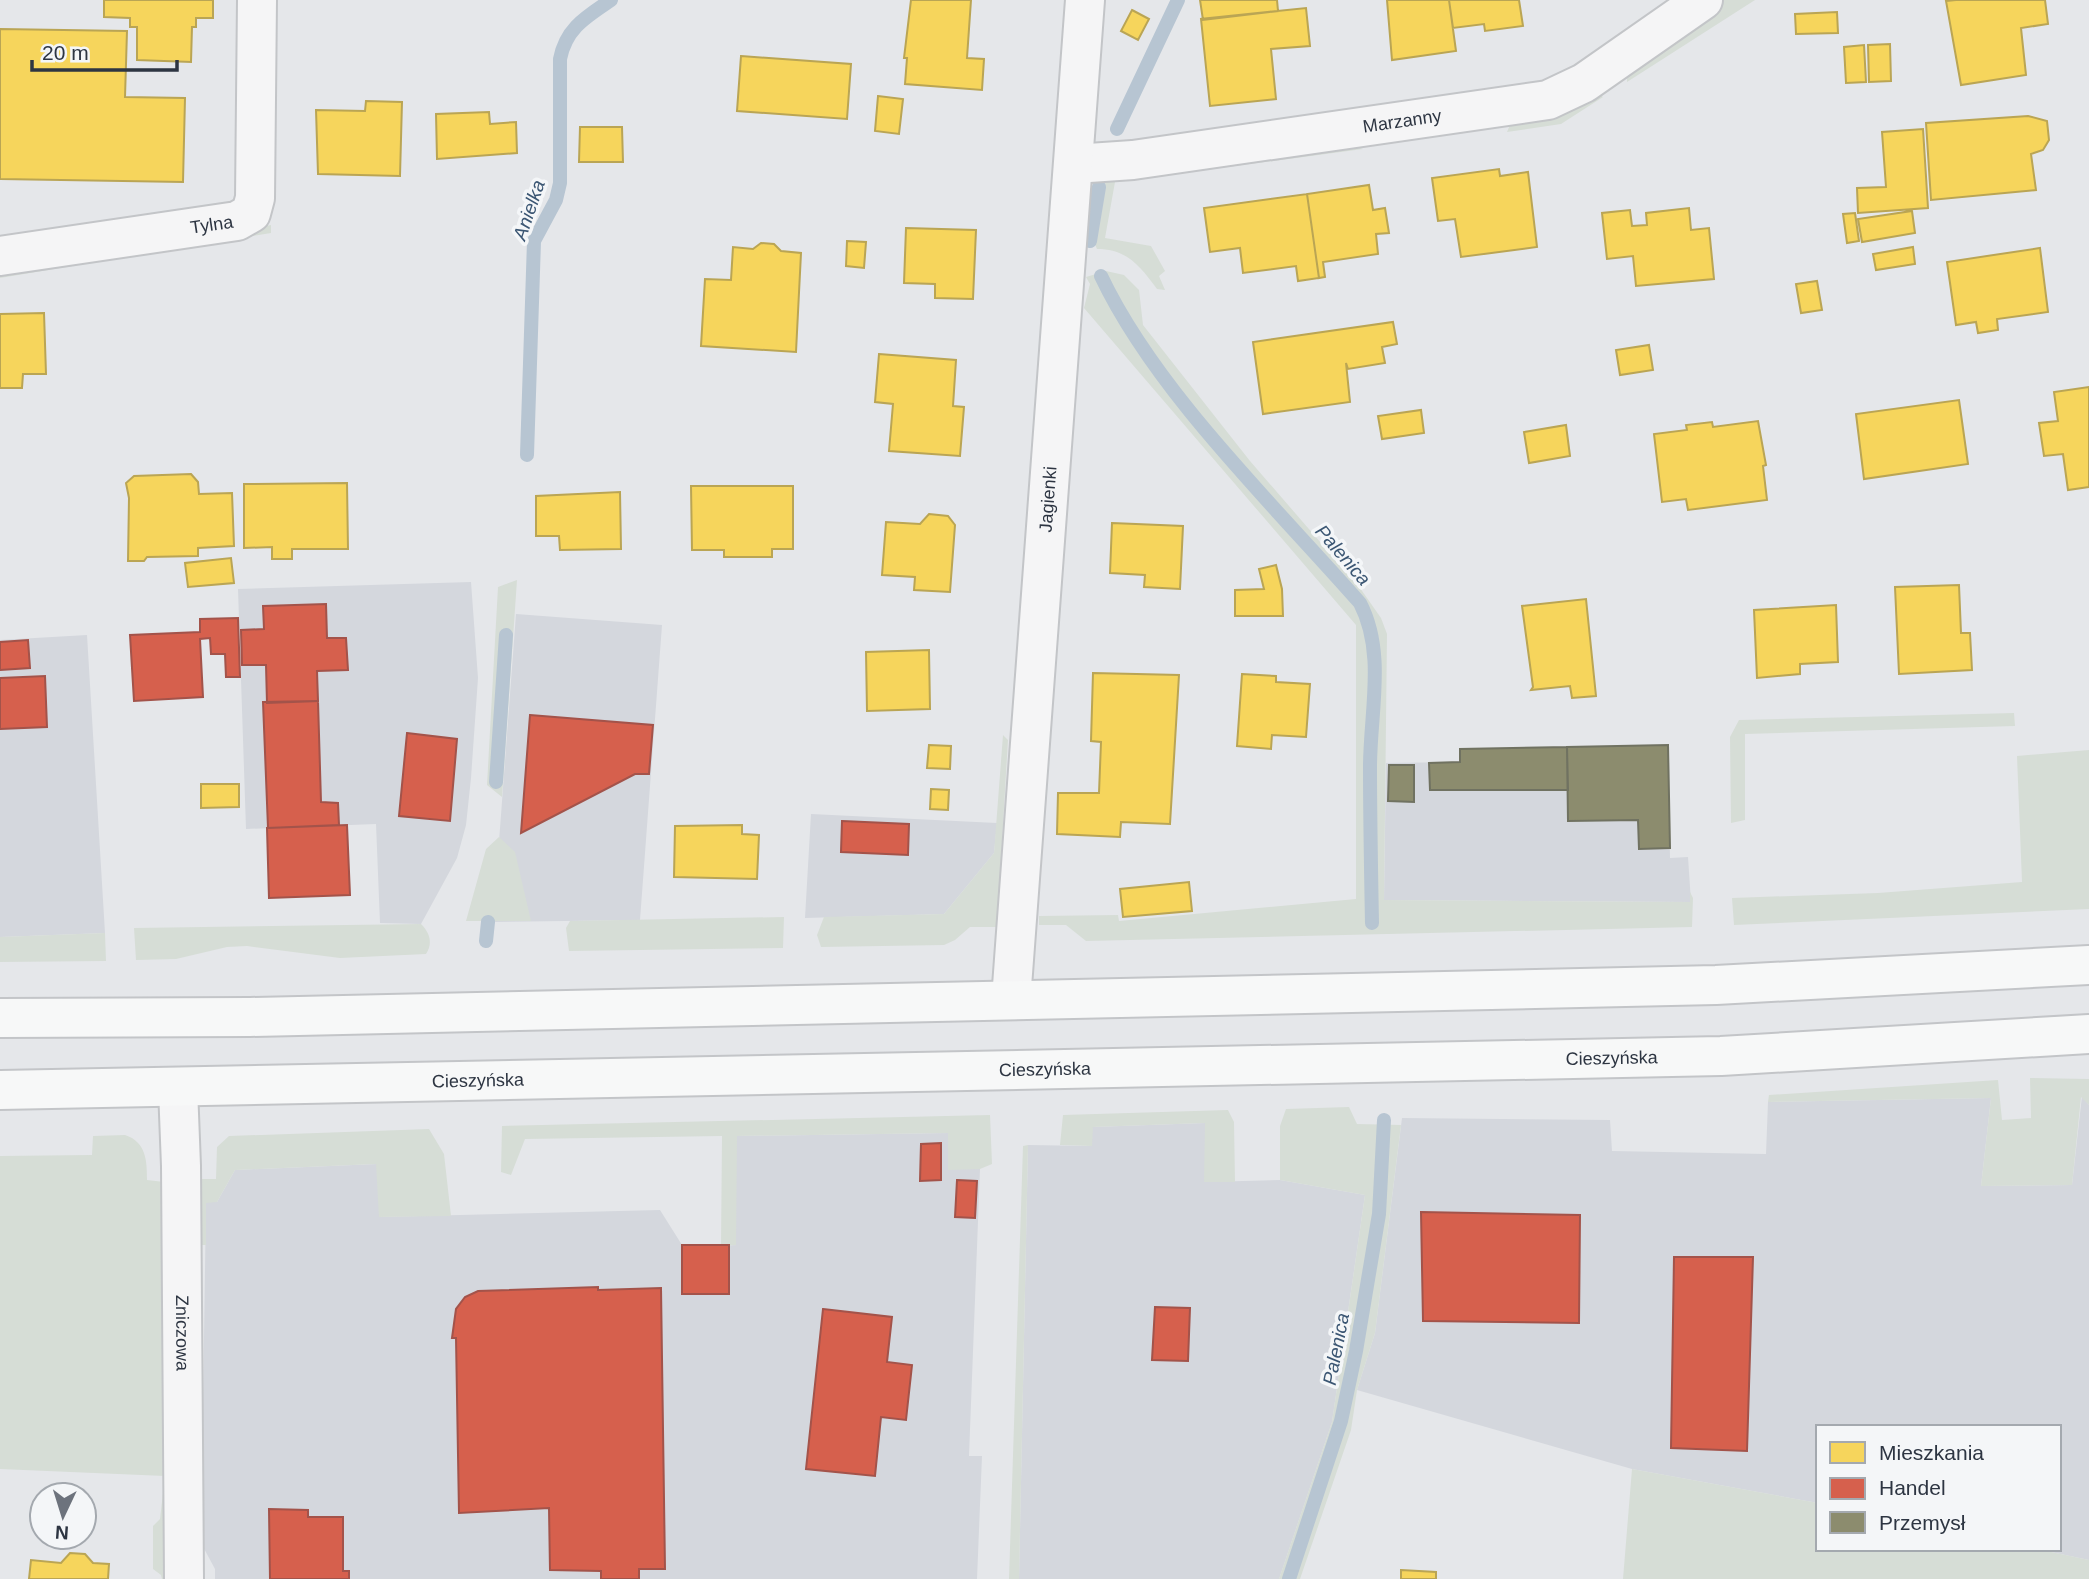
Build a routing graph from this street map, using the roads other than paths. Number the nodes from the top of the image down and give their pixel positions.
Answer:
1 (257, 0) edge
2 (1085, 0) edge
3 (1703, 0) edge
4 (1073, 164) junction
5 (0, 256) edge
6 (2089, 965) edge
7 (1011, 1000) junction
8 (0, 1018) edge
9 (2089, 1034) edge
10 (178, 1088) junction
11 (0, 1090) edge
12 (184, 1579) edge

1 - 5 street, Tylna
2 - 4 street, Jagienki
3 - 4 street, Marzanny
4 - 7 street, Jagienki
6 - 7 main road
7 - 8 main road
9 - 10 main road, Cieszyńska
10 - 11 main road, Cieszyńska
10 - 12 street, Zniczowa

